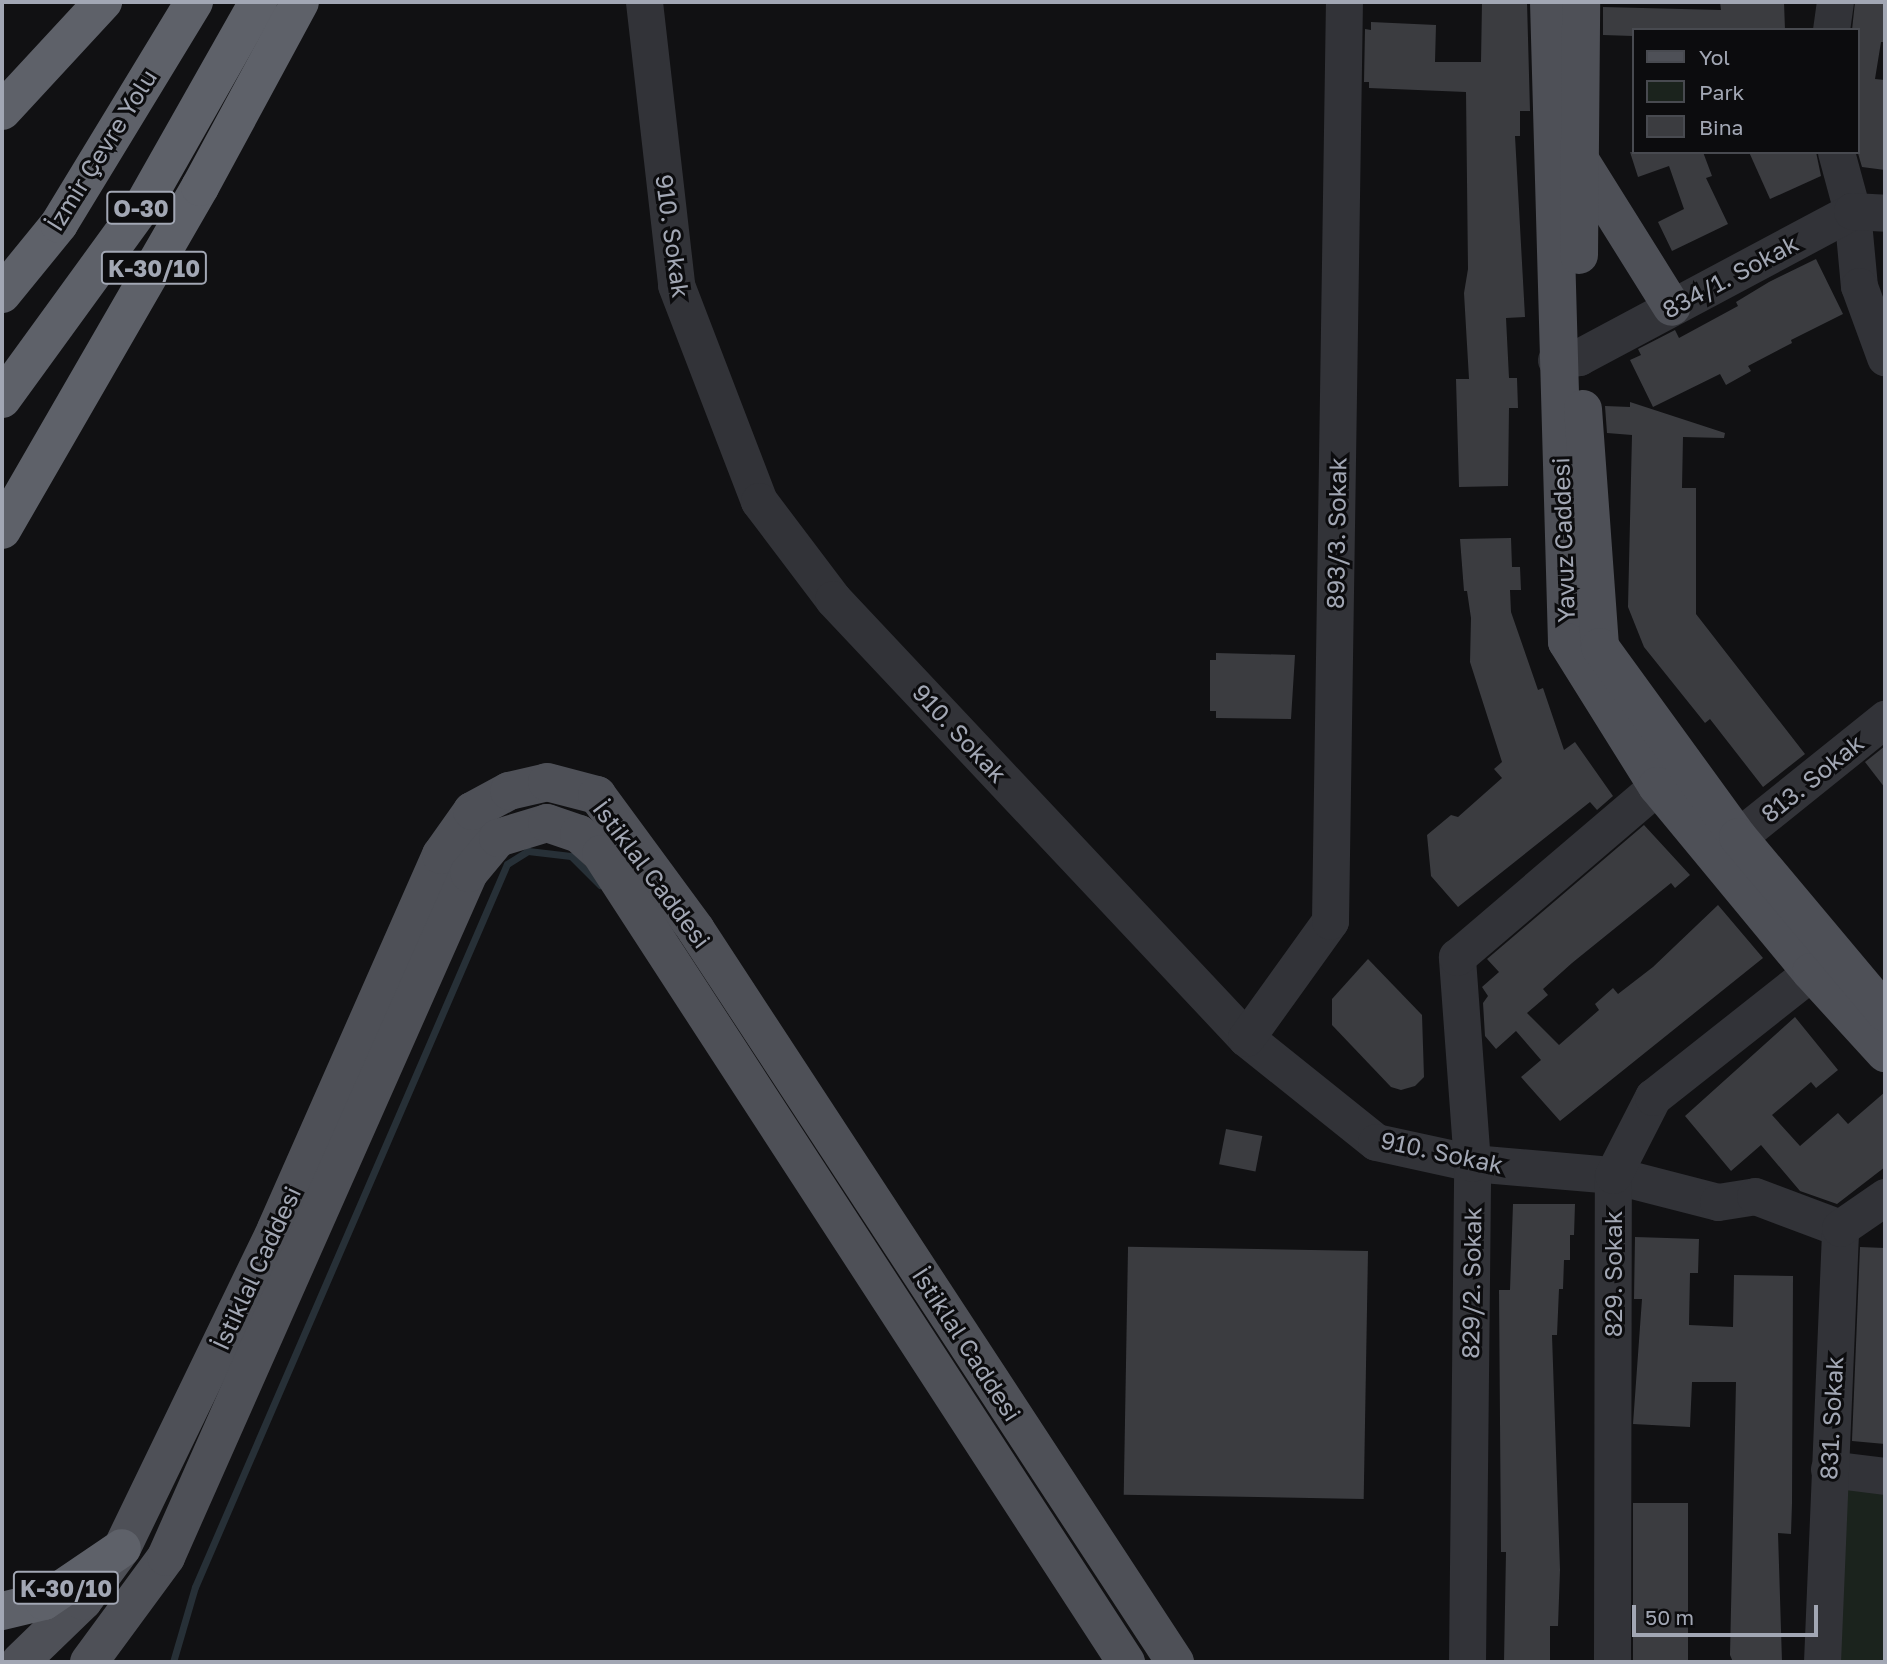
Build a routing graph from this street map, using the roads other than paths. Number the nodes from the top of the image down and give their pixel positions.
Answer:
1 (103, 2) edge
2 (194, 2) edge
3 (258, 2) edge
4 (300, 2) edge
5 (644, 2) edge
6 (1345, 2) edge
7 (1549, 2) edge
8 (1581, 2) edge
9 (1835, 2) edge
10 (1831, 28) edge
11 (2, 111) edge
12 (1837, 154) edge
13 (1580, 160) junction
14 (1869, 212) edge
15 (2, 294) edge
16 (1672, 307) junction
17 (1885, 357) edge
18 (1567, 358) junction
19 (2, 400) edge
20 (2, 530) edge
21 (1885, 719) edge
22 (1657, 786) junction
23 (1738, 837) junction
24 (1811, 972) junction
25 (1885, 1012) edge
26 (1246, 1038) junction
27 (1885, 1053) edge
28 (1472, 1163) junction
29 (1613, 1175) junction
30 (1885, 1197) edge
31 (1840, 1228) junction
32 (1829, 1469) junction
33 (1885, 1476) edge
34 (122, 1548) junction
35 (2, 1611) edge
36 (20, 1662) edge
37 (89, 1662) edge
38 (1126, 1662) edge
39 (1175, 1662) edge
40 (1467, 1662) edge
41 (1612, 1662) edge
42 (1822, 1662) edge

1 - 11 highway
2 - 15 highway, İzmir Çevre Yolu / O-30
3 - 19 highway, O-30
4 - 20 highway, K-30/10
5 - 26 street, 910. Sokak
6 - 26 street, 893/3. Sokak
7 - 18 main road, Yavuz Caddesi
8 - 13 main road, Yavuz Caddesi
9 - 10 street
12 - 14 street
13 - 16 main road
13 - 18 main road, Yavuz Caddesi
14 - 16 street, 834/1. Sokak
14 - 17 street
16 - 18 street, 834/1. Sokak
18 - 22 main road, Yavuz Caddesi
18 - 23 main road, Yavuz Caddesi
21 - 23 street, 813. Sokak
22 - 24 main road, Yavuz Caddesi
22 - 28 street, 829/2. Sokak
23 - 25 main road, Yavuz Caddesi
24 - 27 main road, Yavuz Caddesi
24 - 29 street, 829. Sokak
26 - 28 street, 910. Sokak
28 - 29 street, 910. Sokak
28 - 40 street, 829/2. Sokak
29 - 31 street, 910. Sokak
29 - 41 street, 829. Sokak
30 - 31 street
31 - 32 street, 831. Sokak
32 - 33 street
32 - 42 street, 831. Sokak
34 - 35 highway, K-30/10
34 - 36 main road, İstiklal Caddesi
34 - 39 main road, İstiklal Caddesi
37 - 38 main road, İstiklal Caddesi

